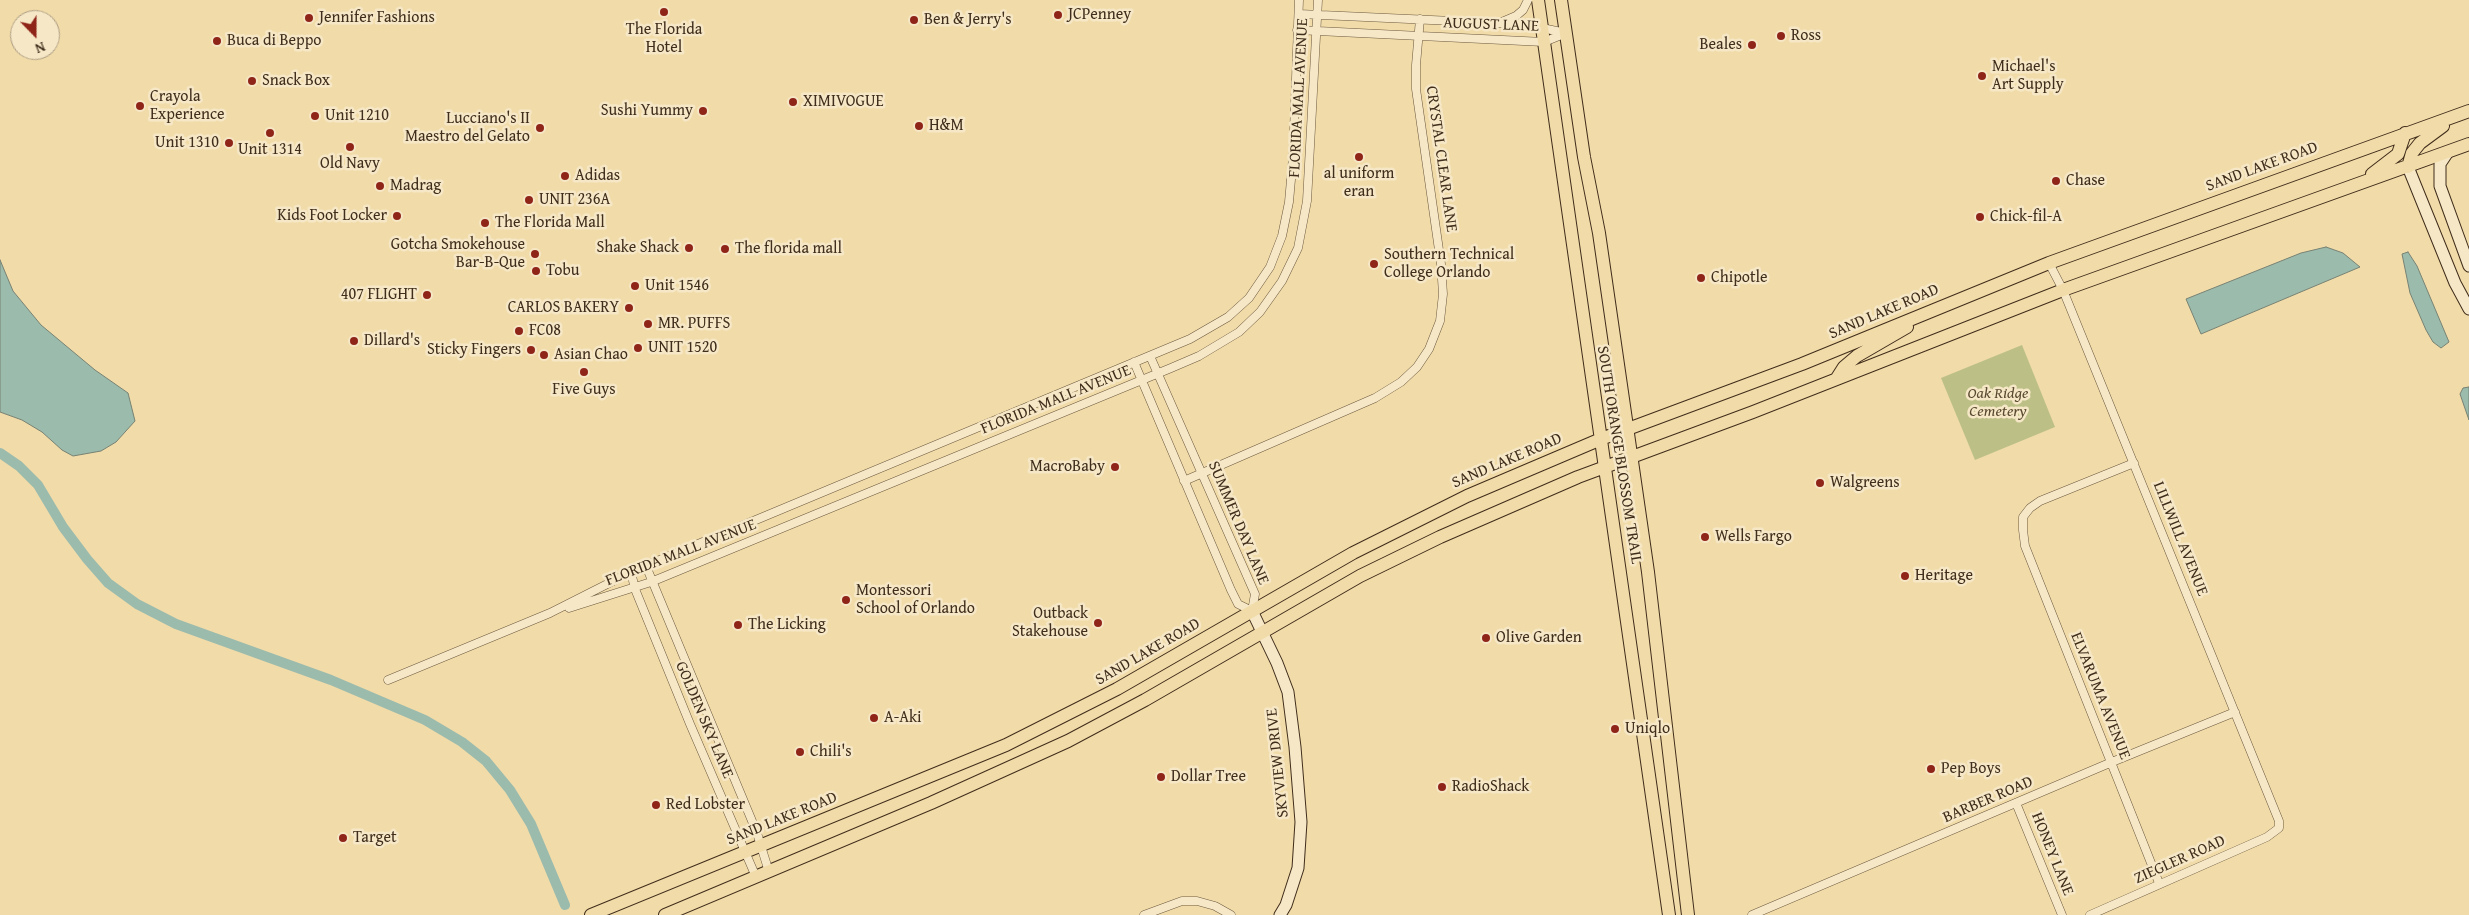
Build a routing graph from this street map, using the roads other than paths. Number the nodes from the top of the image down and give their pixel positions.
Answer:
1 (1299, 0) edge
2 (1318, 0) edge
3 (1528, 0) edge
4 (1538, 0) edge
5 (1561, 0) edge
6 (1299, 14) junction
7 (1317, 15) junction
8 (1420, 19) junction
9 (1497, 23) junction
10 (1542, 28) junction
11 (1296, 30) junction
12 (1316, 31) junction
13 (1566, 33) junction
14 (1417, 37) junction
15 (1544, 42) junction
16 (2469, 111) edge
17 (2405, 133) junction
18 (2469, 144) edge
19 (2448, 152) junction
20 (2408, 167) junction
21 (2356, 185) junction
22 (2049, 263) junction
23 (2469, 266) edge
24 (2063, 290) junction
25 (1951, 302) junction
26 (2469, 310) edge
27 (1150, 356) junction
28 (1134, 362) junction
29 (1157, 374) junction
30 (1837, 378) junction
31 (1140, 381) junction
32 (1628, 430) junction
33 (1601, 439) junction
34 (1631, 457) junction
35 (2134, 463) junction
36 (1605, 467) junction
37 (1201, 473) junction
38 (1184, 481) junction
39 (758, 519) junction
40 (764, 535) junction
41 (646, 566) junction
42 (632, 572) junction
43 (651, 582) junction
44 (635, 589) junction
45 (1252, 611) junction
46 (550, 613) junction
47 (1261, 633) junction
48 (388, 680) dead end
49 (2235, 712) junction
50 (1060, 719) junction
51 (1068, 741) junction
52 (2112, 762) junction
53 (2016, 803) junction
54 (2279, 828) joint
55 (761, 845) junction
56 (745, 852) junction
57 (769, 872) junction
58 (756, 877) junction
59 (2159, 884) junction
60 (590, 915) edge
61 (665, 915) edge
62 (1144, 915) edge
63 (1231, 915) edge
64 (1280, 915) edge
65 (1669, 915) edge
66 (1688, 915) edge
67 (1752, 915) edge
68 (2062, 915) edge
69 (2090, 915) edge

1 - 6 street, FLORIDA MALL AVENUE
2 - 7 street, FLORIDA MALL AVENUE
3 - 9 street
4 - 10 main road, SOUTH ORANGE BLOSSOM TRAIL
5 - 13 main road, SOUTH ORANGE BLOSSOM TRAIL
6 - 7 street, AUGUST LANE
6 - 11 street, FLORIDA MALL AVENUE
7 - 8 street, AUGUST LANE
7 - 12 street, FLORIDA MALL AVENUE
8 - 9 street, AUGUST LANE
8 - 14 street, CRYSTAL CLEAR LANE
9 - 10 street, AUGUST LANE
10 - 13 street, AUGUST LANE
10 - 15 main road, SOUTH ORANGE BLOSSOM TRAIL
11 - 12 street, AUGUST LANE
11 - 27 street, FLORIDA MALL AVENUE
12 - 14 street, AUGUST LANE
12 - 29 street, FLORIDA MALL AVENUE
13 - 15 street, AUGUST LANE
13 - 32 main road, SOUTH ORANGE BLOSSOM TRAIL
14 - 15 street, AUGUST LANE
14 - 37 street, CRYSTAL CLEAR LANE
15 - 33 main road, SOUTH ORANGE BLOSSOM TRAIL
16 - 17 main road, SAND LAKE ROAD
16 - 20 main road
17 - 21 main road
17 - 22 main road, SAND LAKE ROAD
18 - 19 main road
19 - 20 main road
19 - 23 street
20 - 21 main road
20 - 26 street
21 - 24 main road
22 - 24 street, LILLWILL AVENUE
22 - 25 main road, SAND LAKE ROAD
24 - 30 main road
24 - 35 street, LILLWILL AVENUE
25 - 30 main road
25 - 32 main road, SAND LAKE ROAD
27 - 28 street, FLORIDA MALL AVENUE
27 - 29 street, SUMMER DAY LANE
28 - 31 street, SUMMER DAY LANE
28 - 39 street, FLORIDA MALL AVENUE
29 - 31 street, FLORIDA MALL AVENUE
29 - 37 street, SUMMER DAY LANE
30 - 34 main road
31 - 38 street, SUMMER DAY LANE
31 - 40 street, FLORIDA MALL AVENUE
32 - 33 main road, SAND LAKE ROAD
32 - 34 main road, SOUTH ORANGE BLOSSOM TRAIL
33 - 36 main road, SOUTH ORANGE BLOSSOM TRAIL
33 - 45 main road, SAND LAKE ROAD
34 - 36 main road
34 - 66 main road, SOUTH ORANGE BLOSSOM TRAIL
35 - 49 street, LILLWILL AVENUE
35 - 52 street, ELVARUMA AVENUE
36 - 47 main road
36 - 65 main road, SOUTH ORANGE BLOSSOM TRAIL
37 - 38 street, CRYSTAL CLEAR LANE
37 - 45 street, SUMMER DAY LANE
38 - 45 street, SUMMER DAY LANE
39 - 40 street
39 - 41 street, FLORIDA MALL AVENUE
40 - 43 street, FLORIDA MALL AVENUE
41 - 42 street, FLORIDA MALL AVENUE
41 - 43 street, GOLDEN SKY LANE
42 - 44 street, GOLDEN SKY LANE
42 - 46 street, FLORIDA MALL AVENUE
43 - 44 street, FLORIDA MALL AVENUE
43 - 55 street, GOLDEN SKY LANE
44 - 46 street, FLORIDA MALL AVENUE
44 - 56 street, GOLDEN SKY LANE
45 - 47 street, SKYVIEW DRIVE
45 - 50 main road, SAND LAKE ROAD
46 - 48 street, FLORIDA MALL AVENUE
47 - 51 main road
47 - 64 street, SKYVIEW DRIVE
49 - 52 street, BARBER ROAD
49 - 54 street, LILLWILL AVENUE
50 - 51 main road
50 - 55 main road, SAND LAKE ROAD
51 - 57 main road
52 - 53 street, BARBER ROAD
52 - 59 street, ELVARUMA AVENUE
53 - 67 street, BARBER ROAD
53 - 68 street, HONEY LANE
54 - 59 street, ZIEGLER ROAD
55 - 56 main road, SAND LAKE ROAD
55 - 57 street, GOLDEN SKY LANE
56 - 58 street, GOLDEN SKY LANE
56 - 60 main road, SAND LAKE ROAD
57 - 58 main road
58 - 61 main road
59 - 69 street, ZIEGLER ROAD
62 - 63 street

